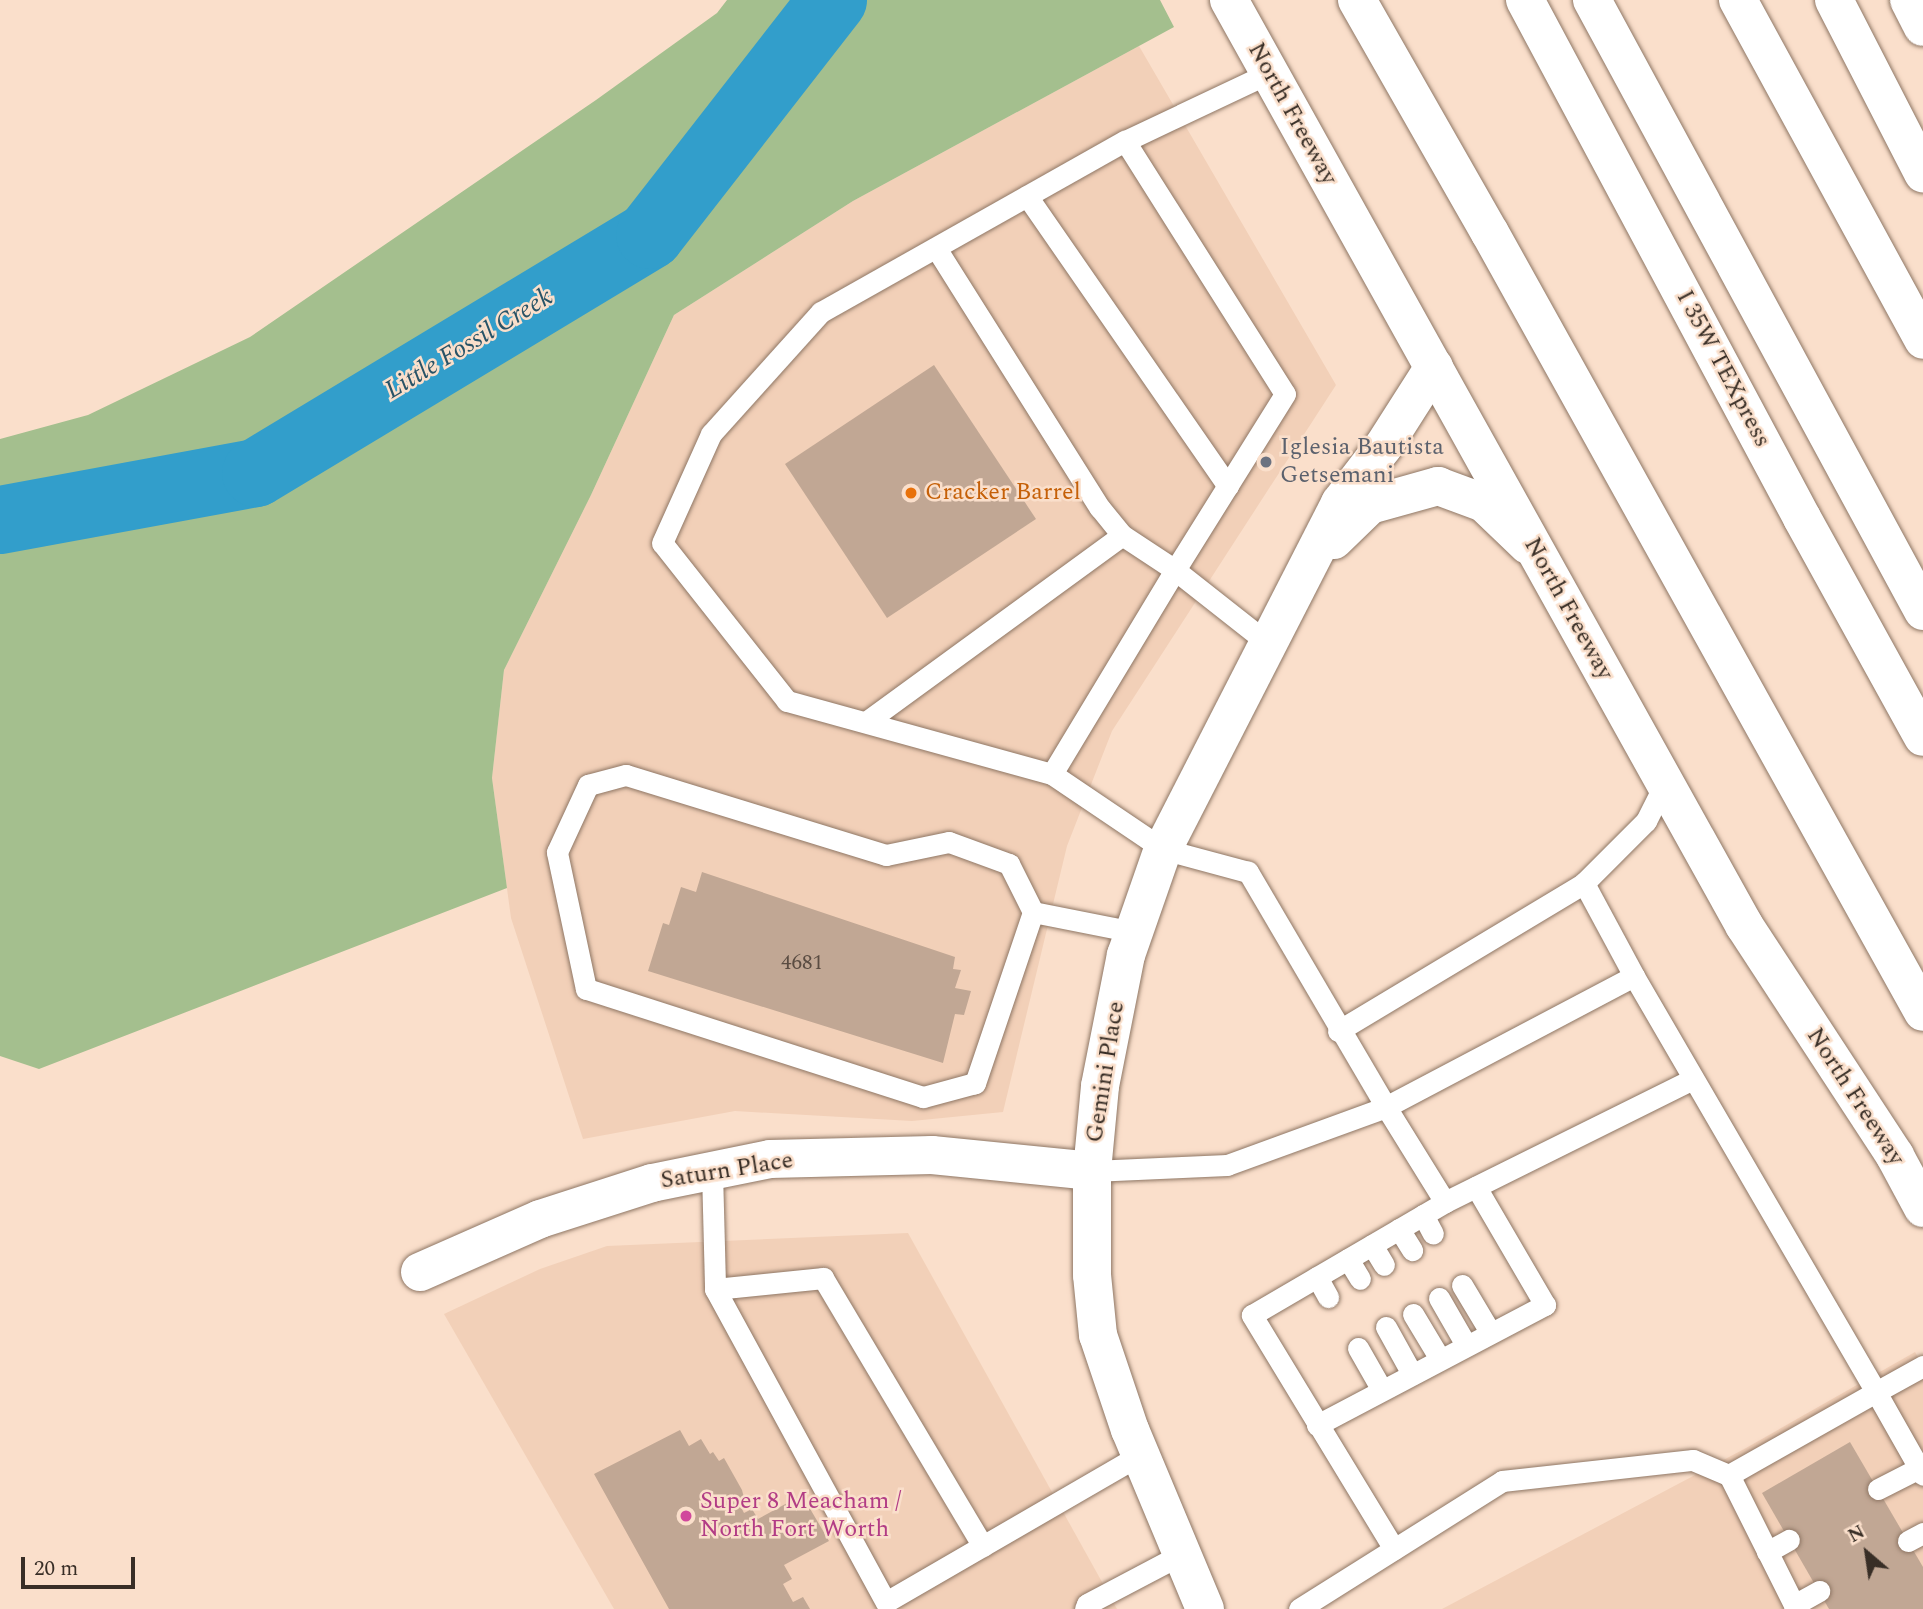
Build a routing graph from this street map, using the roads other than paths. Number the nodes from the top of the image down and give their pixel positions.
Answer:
1 (1229, 0) edge
2 (1357, 0) edge
3 (1525, 0) edge
4 (1592, 0) edge
5 (1738, 0) edge
6 (1835, 0) edge
7 (1909, 0) edge
8 (1923, 27) edge
9 (1269, 73) junction
10 (1125, 141) junction
11 (1923, 173) edge
12 (1027, 196) junction
13 (936, 248) junction
14 (1923, 340) edge
15 (1434, 368) junction
16 (1228, 486) junction
17 (1122, 535) junction
18 (1314, 558) junction
19 (1540, 558) junction
20 (1175, 570) junction
21 (1923, 611) edge
22 (1269, 644) junction
23 (866, 722) junction
24 (1923, 737) edge
25 (1052, 774) junction
26 (1665, 783) junction
27 (1163, 849) junction
28 (1584, 883) junction
29 (1033, 912) junction
30 (1134, 932) junction
31 (1634, 976) junction
32 (1923, 1012) edge
33 (1338, 1031) junction
34 (1693, 1079) junction
35 (1386, 1107) junction
36 (712, 1171) junction
37 (1092, 1171) junction
38 (1476, 1188) junction
39 (1445, 1202) junction
40 (1923, 1208) edge
41 (1423, 1215) junction
42 (1399, 1229) junction
43 (1433, 1234) dead end
44 (1372, 1245) junction
45 (1412, 1251) dead end
46 (1348, 1259) junction
47 (1384, 1265) dead end
48 (421, 1272) dead end
49 (1317, 1277) junction
50 (1360, 1279) dead end
51 (1462, 1285) dead end
52 (715, 1289) junction
53 (1328, 1297) dead end
54 (1439, 1298) dead end
55 (1413, 1314) dead end
56 (1386, 1326) dead end
57 (1490, 1332) junction
58 (1466, 1345) junction
59 (1358, 1349) dead end
60 (1440, 1359) junction
61 (1923, 1366) edge
62 (1412, 1374) junction
63 (1382, 1390) junction
64 (1876, 1392) junction
65 (1317, 1425) junction
66 (1140, 1455) junction
67 (1921, 1472) edge
68 (1729, 1475) junction
69 (1878, 1489) dead end
70 (1789, 1540) dead end
71 (983, 1546) junction
72 (1394, 1549) junction
73 (1767, 1552) junction
74 (1182, 1554) junction
75 (1819, 1591) dead end
76 (1795, 1607) edge
77 (1085, 1609) edge
78 (1205, 1609) edge
79 (1298, 1609) edge

1 - 9 main road, North Freeway
2 - 32 main road
3 - 24 main road, I 35W TEXpress
4 - 21 main road
5 - 14 main road
6 - 11 main road
7 - 8 main road
9 - 10 lane
9 - 15 main road, North Freeway
10 - 12 lane
10 - 16 lane
12 - 13 lane
12 - 16 lane
13 - 17 lane
13 - 23 lane
15 - 18 main road, Gemini Place
15 - 19 main road, North Freeway
16 - 20 lane
17 - 20 lane
17 - 23 lane
18 - 19 main road, Gemini Place
18 - 22 main road, Gemini Place
19 - 26 main road, North Freeway
20 - 22 lane
20 - 25 lane
22 - 27 main road, Gemini Place
23 - 25 lane
25 - 27 lane
26 - 28 lane
26 - 40 main road, North Freeway
27 - 30 main road, Gemini Place
27 - 33 lane
28 - 31 lane
28 - 33 lane
29 - 29 lane
29 - 30 lane
30 - 37 main road, Gemini Place
31 - 34 lane
31 - 35 lane
33 - 35 lane
34 - 38 lane
34 - 64 lane
35 - 37 lane
35 - 39 lane
36 - 37 main road, Saturn Place
36 - 48 main road, Saturn Place
36 - 52 lane
37 - 66 main road, Gemini Place
38 - 39 lane
38 - 57 lane
39 - 41 lane
41 - 42 lane
41 - 43 lane
42 - 44 lane
42 - 45 lane
44 - 46 lane
44 - 47 lane
46 - 49 lane
46 - 50 lane
49 - 53 lane
49 - 65 lane
51 - 57 lane
52 - 71 lane
52 - 71 lane
54 - 58 lane
55 - 60 lane
56 - 62 lane
57 - 58 lane
58 - 60 lane
59 - 63 lane
60 - 62 lane
61 - 64 lane
62 - 63 lane
63 - 65 lane
64 - 67 lane
64 - 68 lane
65 - 72 lane
66 - 71 lane
66 - 74 main road, Gemini Place
67 - 69 lane
68 - 72 lane
68 - 73 lane
70 - 73 lane
72 - 79 lane
73 - 76 lane
74 - 77 lane
74 - 78 main road, Gemini Place
75 - 76 lane

